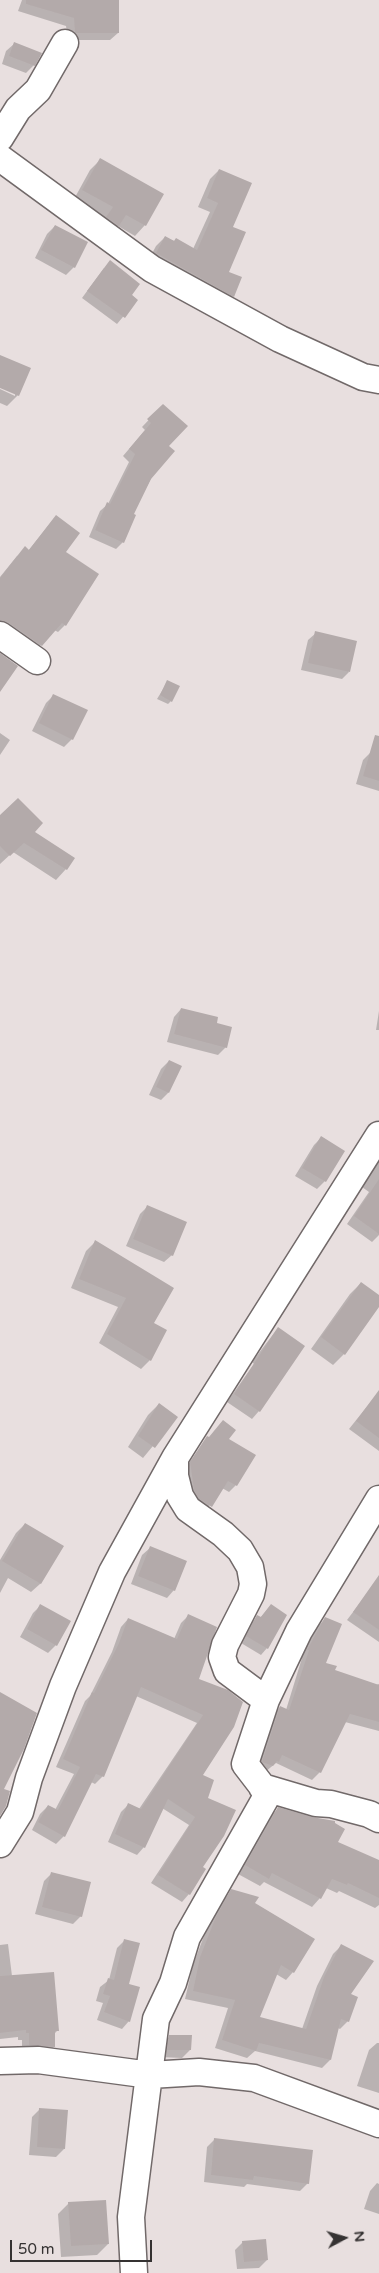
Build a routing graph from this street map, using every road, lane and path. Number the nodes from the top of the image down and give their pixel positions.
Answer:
1 (65, 43) dead end
2 (0, 154) edge
3 (379, 380) edge
4 (0, 635) edge
5 (37, 661) dead end
6 (379, 1136) edge
7 (175, 1458) junction
8 (379, 1499) edge
9 (266, 1700) junction
10 (262, 1787) junction
11 (379, 1819) edge
12 (0, 1844) edge
13 (0, 2061) edge
14 (150, 2075) junction
15 (379, 2124) edge
16 (134, 2273) edge

1 - 2 street
2 - 3 street
4 - 5 street
6 - 7 street
7 - 9 street
7 - 12 street
8 - 9 street
9 - 10 street
10 - 11 street
10 - 14 street
13 - 14 street
14 - 15 street
14 - 16 street

